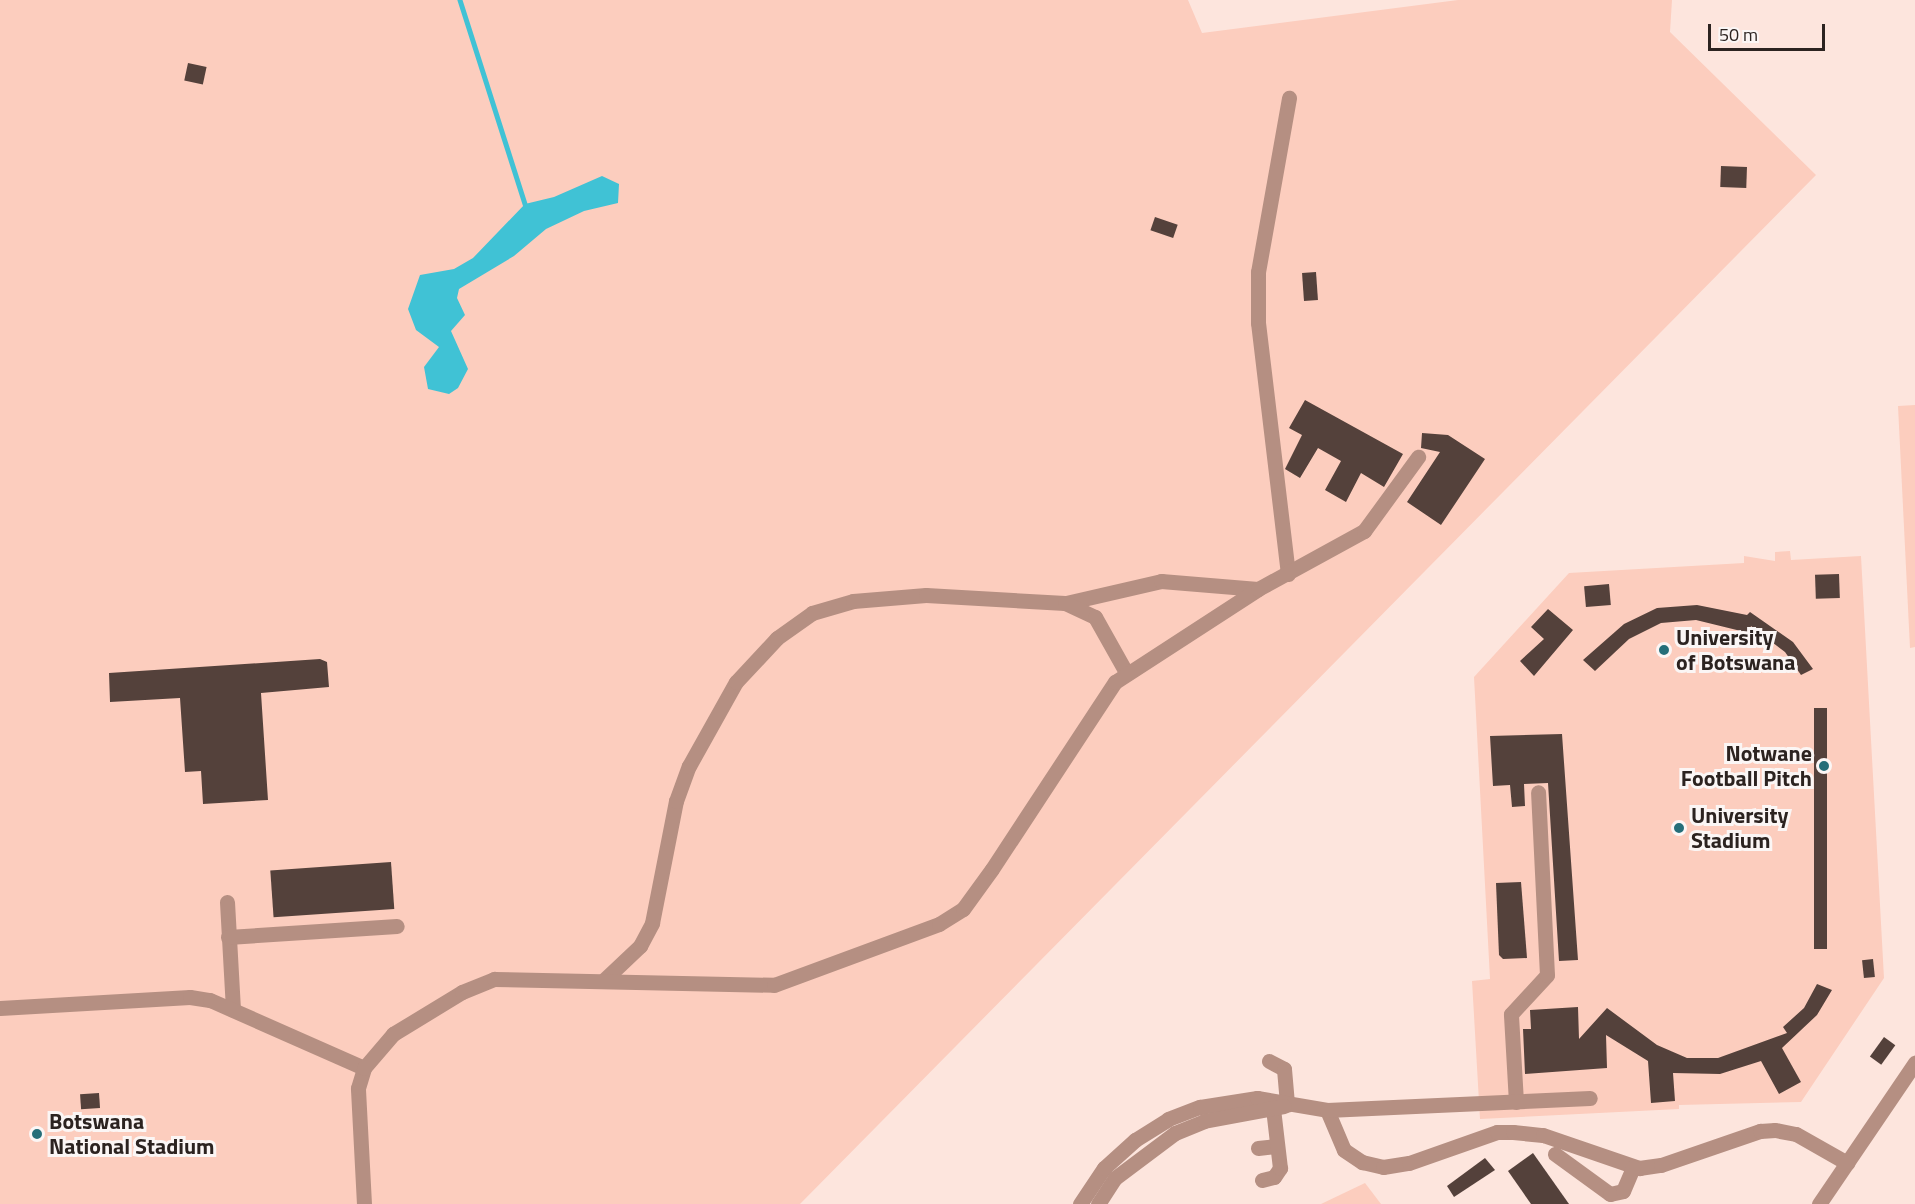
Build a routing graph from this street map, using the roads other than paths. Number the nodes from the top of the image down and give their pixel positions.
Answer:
1 (1289, 98) dead end
2 (1418, 457) dead end
3 (1288, 574) junction
4 (1258, 589) junction
5 (1065, 603) junction
6 (1127, 674) junction
7 (1538, 792) dead end
8 (227, 902) dead end
9 (397, 926) dead end
10 (228, 937) junction
11 (604, 980) junction
12 (0, 1008) edge
13 (233, 1010) junction
14 (1269, 1060) dead end
15 (1915, 1063) edge
16 (364, 1068) junction
17 (1590, 1098) dead end
18 (1516, 1102) junction
19 (1280, 1107) junction
20 (1327, 1110) junction
21 (1277, 1146) junction
22 (1257, 1148) dead end
23 (1555, 1154) dead end
24 (1847, 1163) junction
25 (1633, 1167) junction
26 (1262, 1179) dead end
27 (364, 1204) edge
28 (1080, 1204) edge
29 (1098, 1204) edge
30 (1819, 1204) edge

1 - 3 lane
2 - 3 lane
3 - 4 lane
4 - 5 lane
4 - 6 lane
5 - 6 lane
5 - 11 lane
6 - 11 lane
7 - 18 lane
8 - 10 lane
9 - 10 lane
10 - 13 lane
11 - 16 lane
12 - 13 lane
13 - 16 lane
14 - 19 lane
15 - 24 lane
16 - 27 lane
17 - 18 lane
18 - 20 lane
19 - 20 lane
19 - 21 lane
19 - 28 lane
19 - 29 lane
20 - 25 lane
21 - 22 lane
21 - 26 lane
23 - 25 lane
24 - 25 lane
24 - 30 lane

